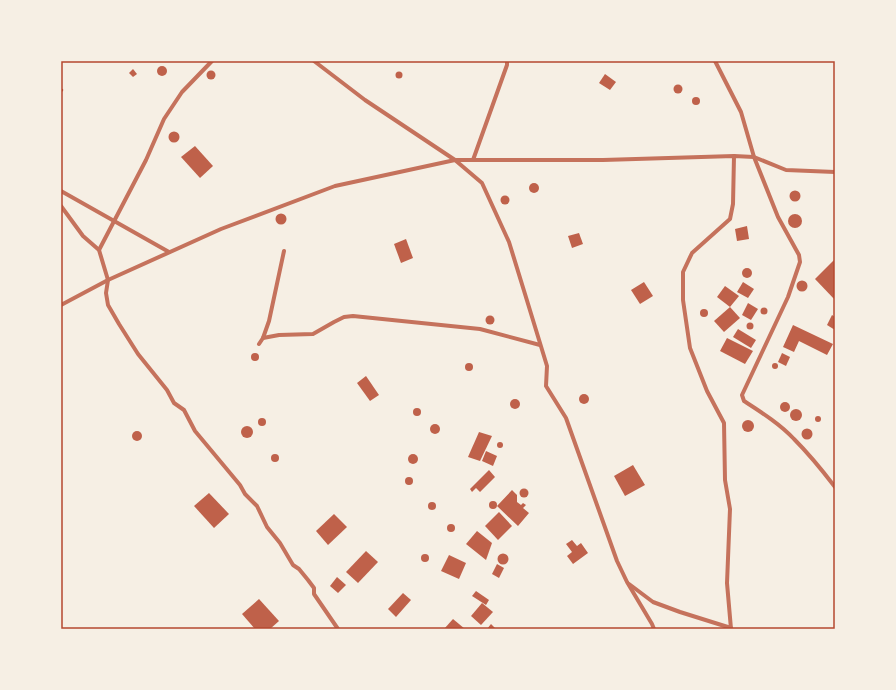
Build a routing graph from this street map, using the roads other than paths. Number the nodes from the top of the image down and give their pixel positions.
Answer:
1 (212, 61) edge
2 (314, 61) edge
3 (507, 61) edge
4 (715, 61) edge
5 (734, 156) junction
6 (754, 157) junction
7 (455, 160) junction
8 (473, 160) junction
9 (835, 172) edge
10 (61, 191) edge
11 (61, 206) edge
12 (115, 221) junction
13 (100, 250) junction
14 (284, 251) dead end
15 (169, 252) junction
16 (108, 280) junction
17 (61, 305) edge
18 (263, 338) junction
19 (259, 344) dead end
20 (540, 345) junction
21 (835, 487) edge
22 (627, 582) junction
23 (731, 628) edge
24 (338, 629) edge
25 (654, 629) edge

1 - 12 street
2 - 7 street
3 - 8 street
4 - 6 street
5 - 6 street
5 - 8 street
5 - 23 street
6 - 9 street
6 - 21 street
7 - 8 street
7 - 15 street
7 - 20 street
10 - 12 street
11 - 13 street
12 - 13 street
12 - 15 street
13 - 16 street
14 - 18 street
15 - 16 street
16 - 17 street
16 - 24 street
18 - 19 street
18 - 20 street
20 - 22 street
22 - 23 street
22 - 25 street

